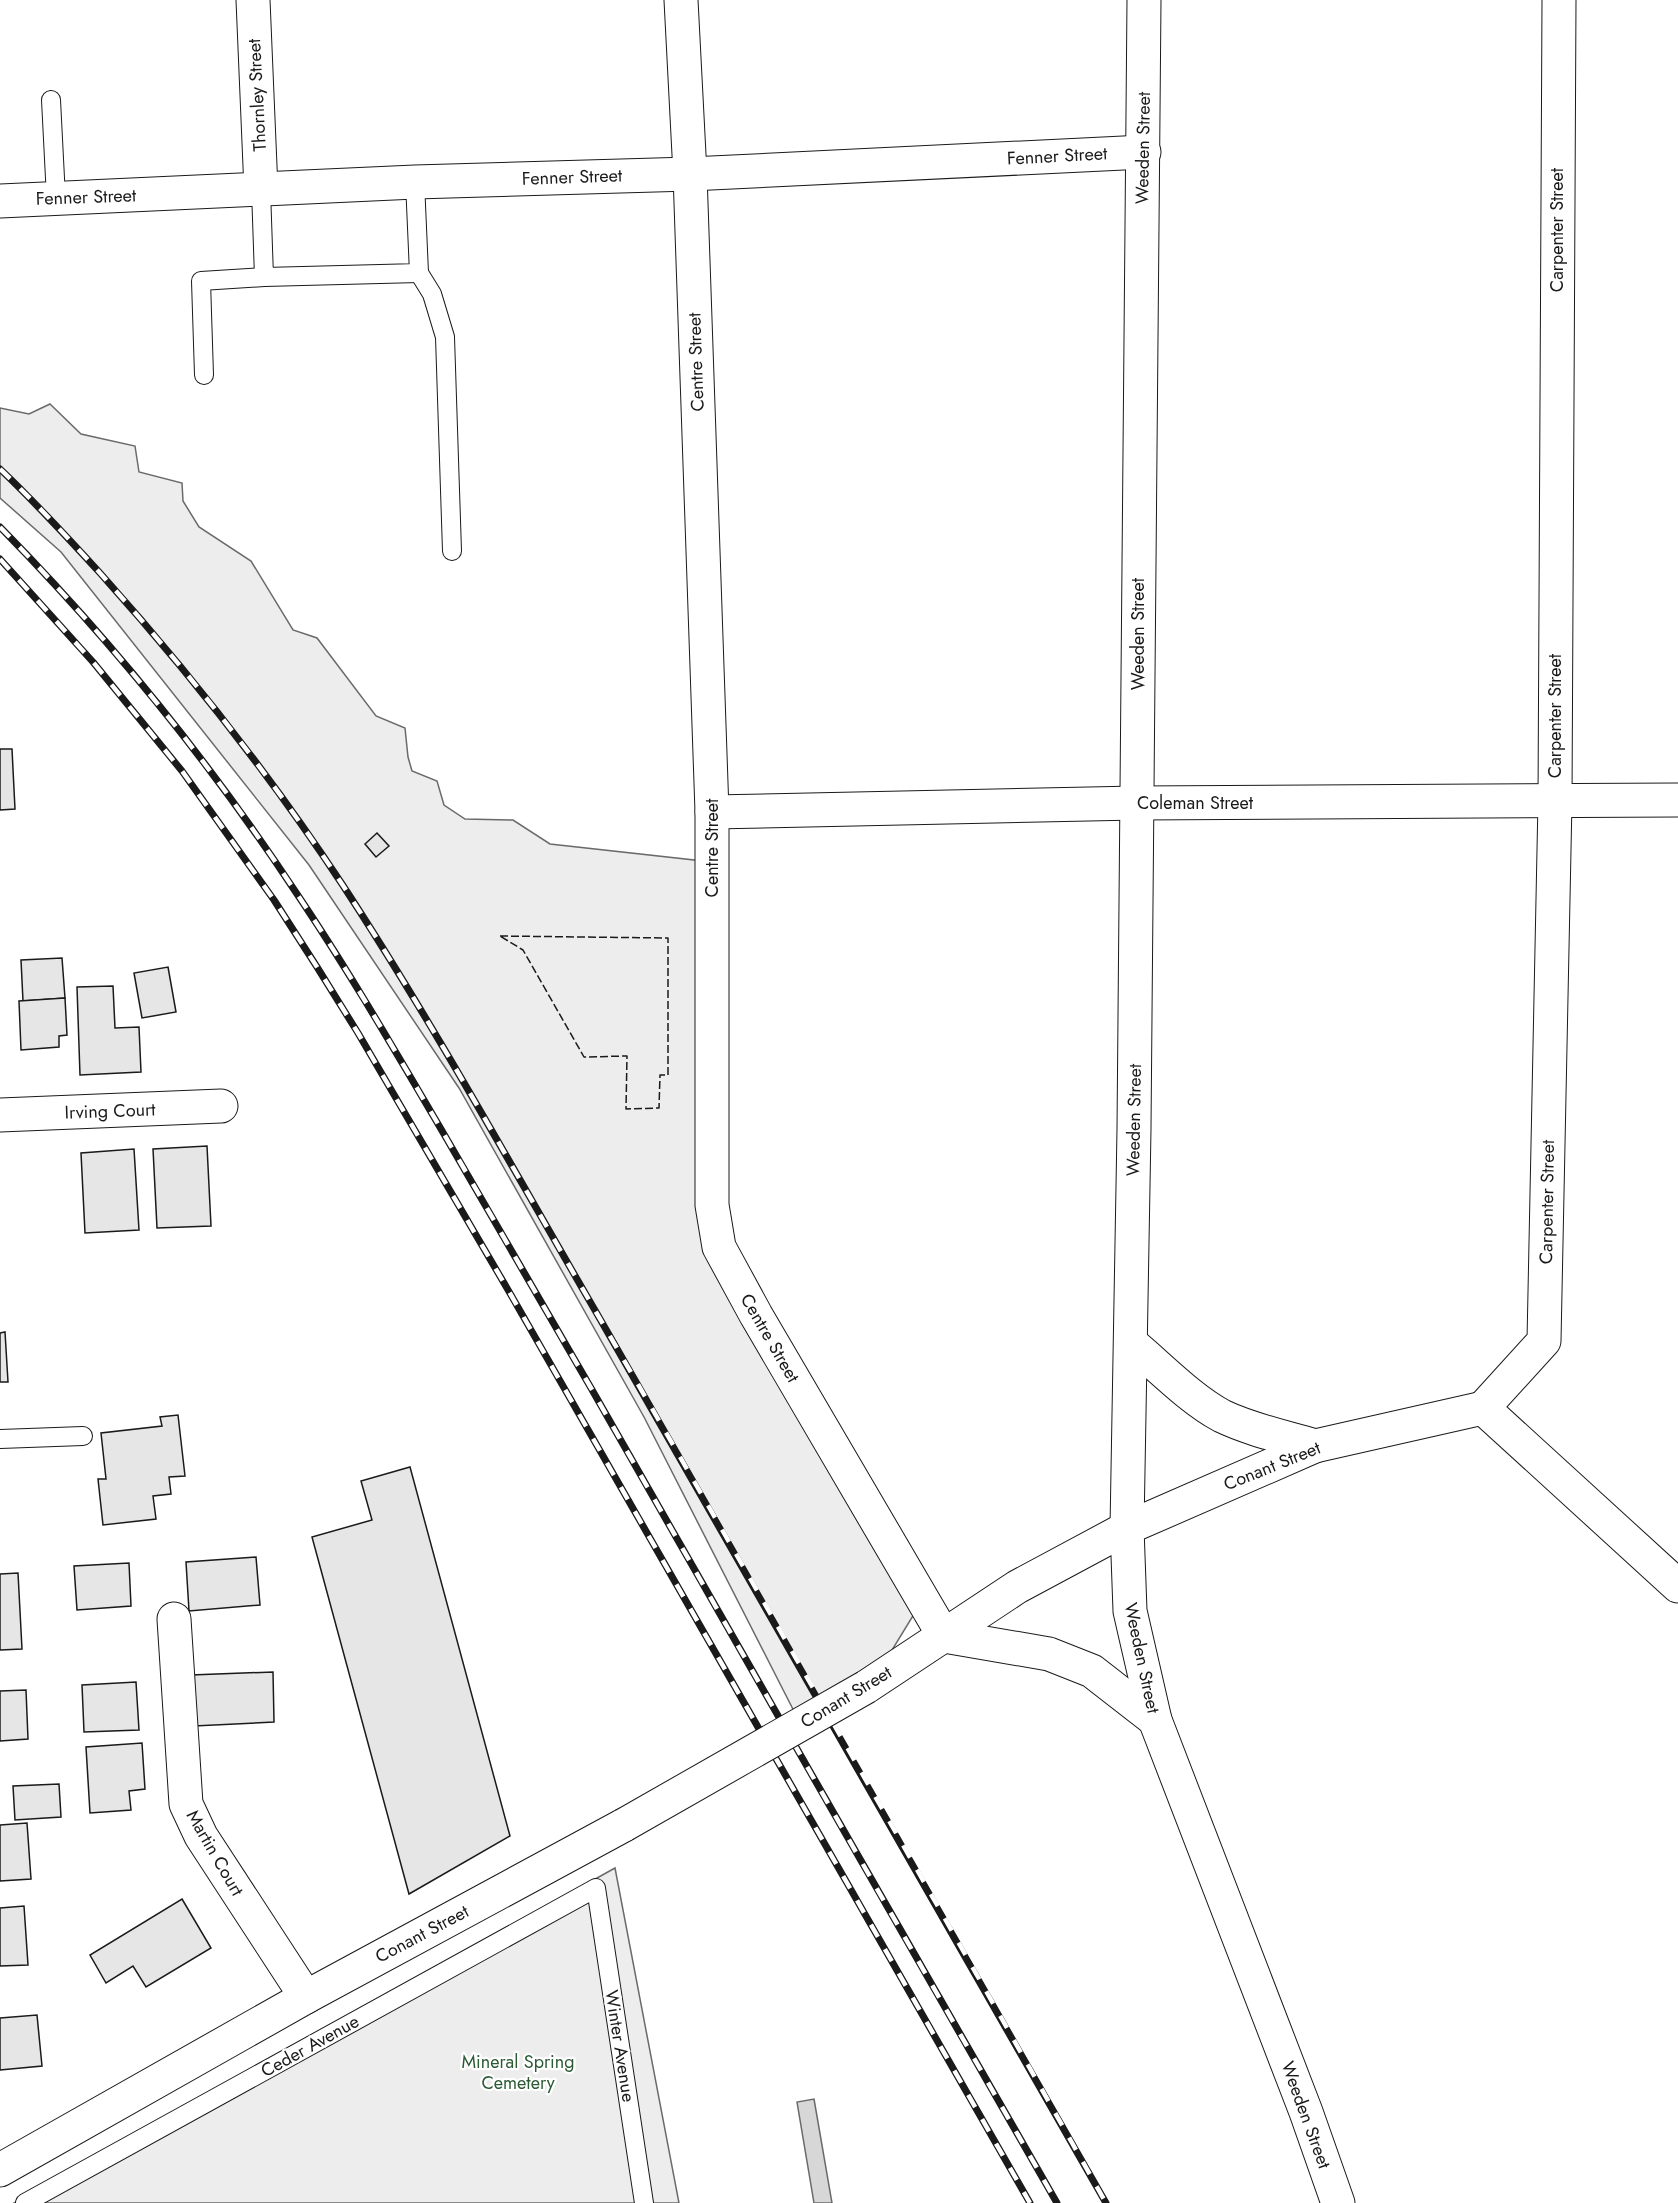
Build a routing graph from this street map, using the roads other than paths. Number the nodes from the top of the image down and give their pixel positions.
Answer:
1 (253, 0) edge
2 (681, 0) edge
3 (1144, 0) edge
4 (1559, 0) edge
5 (51, 100) dead end
6 (1144, 152) junction
7 (690, 174) junction
8 (416, 182) junction
9 (261, 190) junction
10 (56, 198) junction
11 (0, 201) edge
12 (419, 273) junction
13 (264, 277) junction
14 (204, 375) dead end
15 (452, 551) dead end
16 (1678, 800) edge
17 (1555, 801) junction
18 (1137, 803) junction
19 (712, 813) junction
20 (221, 1106) dead end
21 (0, 1115) edge
22 (1131, 1343) junction
23 (1483, 1408) junction
24 (83, 1436) dead end
25 (0, 1439) edge
26 (1315, 1446) junction
27 (1127, 1528) junction
28 (1678, 1586) edge
29 (174, 1619) dead end
30 (944, 1636) junction
31 (1155, 1720) junction
32 (596, 1888) joint
33 (306, 1997) junction
34 (0, 2170) edge
35 (24, 2203) edge
36 (644, 2203) edge
37 (1338, 2203) edge

1 - 9 street, Thornley Street
2 - 7 street, Centre Street
3 - 6 street, Weeden Street
4 - 17 street, Carpenter Street
5 - 10 lane
6 - 7 street, Fenner Street
6 - 18 street, Weeden Street
7 - 8 street, Fenner Street
7 - 19 street, Centre Street
8 - 9 street, Fenner Street
8 - 12 lane
9 - 10 street, Fenner Street
9 - 13 lane
10 - 11 street, Fenner Street
12 - 13 lane
12 - 15 lane
13 - 14 lane
16 - 17 street, Coleman Street
17 - 18 street, Coleman Street
17 - 23 street, Carpenter Street
18 - 19 street, Coleman Street
18 - 22 street, Weeden Street
19 - 30 street, Centre Street
20 - 21 street, Irving Court
22 - 26 street
22 - 27 street, Weeden Street
23 - 26 street, Conant Street
23 - 28 street
24 - 25 lane
26 - 27 street, Conant Street
27 - 30 street, Conant Street
27 - 31 street, Weeden Street
29 - 33 street, Martin Court
30 - 31 street
30 - 33 street, Conant Street, bridge
31 - 37 street, Weeden Street
32 - 35 lane, Ceder Avenue
32 - 36 lane, Winter Avenue
33 - 34 street, Conant Street

